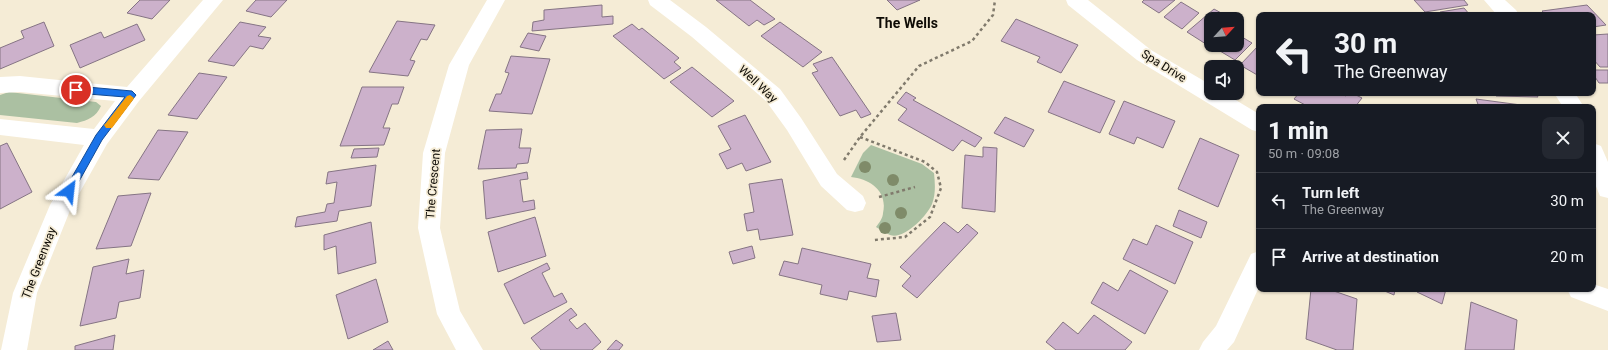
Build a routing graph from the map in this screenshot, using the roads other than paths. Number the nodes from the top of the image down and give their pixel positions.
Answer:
1 (214, 0) edge
2 (496, 0) edge
3 (657, 0) edge
4 (1075, 0) edge
5 (1493, 0) edge
6 (1506, 12) edge
7 (0, 85) edge
8 (132, 95) junction
9 (1256, 122) edge
10 (0, 127) edge
11 (99, 138) junction
12 (1596, 159) edge
13 (1608, 189) edge
14 (855, 203) road end
15 (1256, 267) edge
16 (1587, 292) edge
17 (1608, 300) edge
18 (14, 350) edge
19 (470, 350) edge
20 (1212, 350) edge

1 - 8 street, The Greenway
2 - 19 street, The Crescent
3 - 14 street, Well Way
4 - 9 street, Spa Drive
5 - 6 street
7 - 8 street
8 - 11 street, The Greenway
10 - 11 street
11 - 18 street, The Greenway
12 - 13 street
15 - 20 street
16 - 17 street

